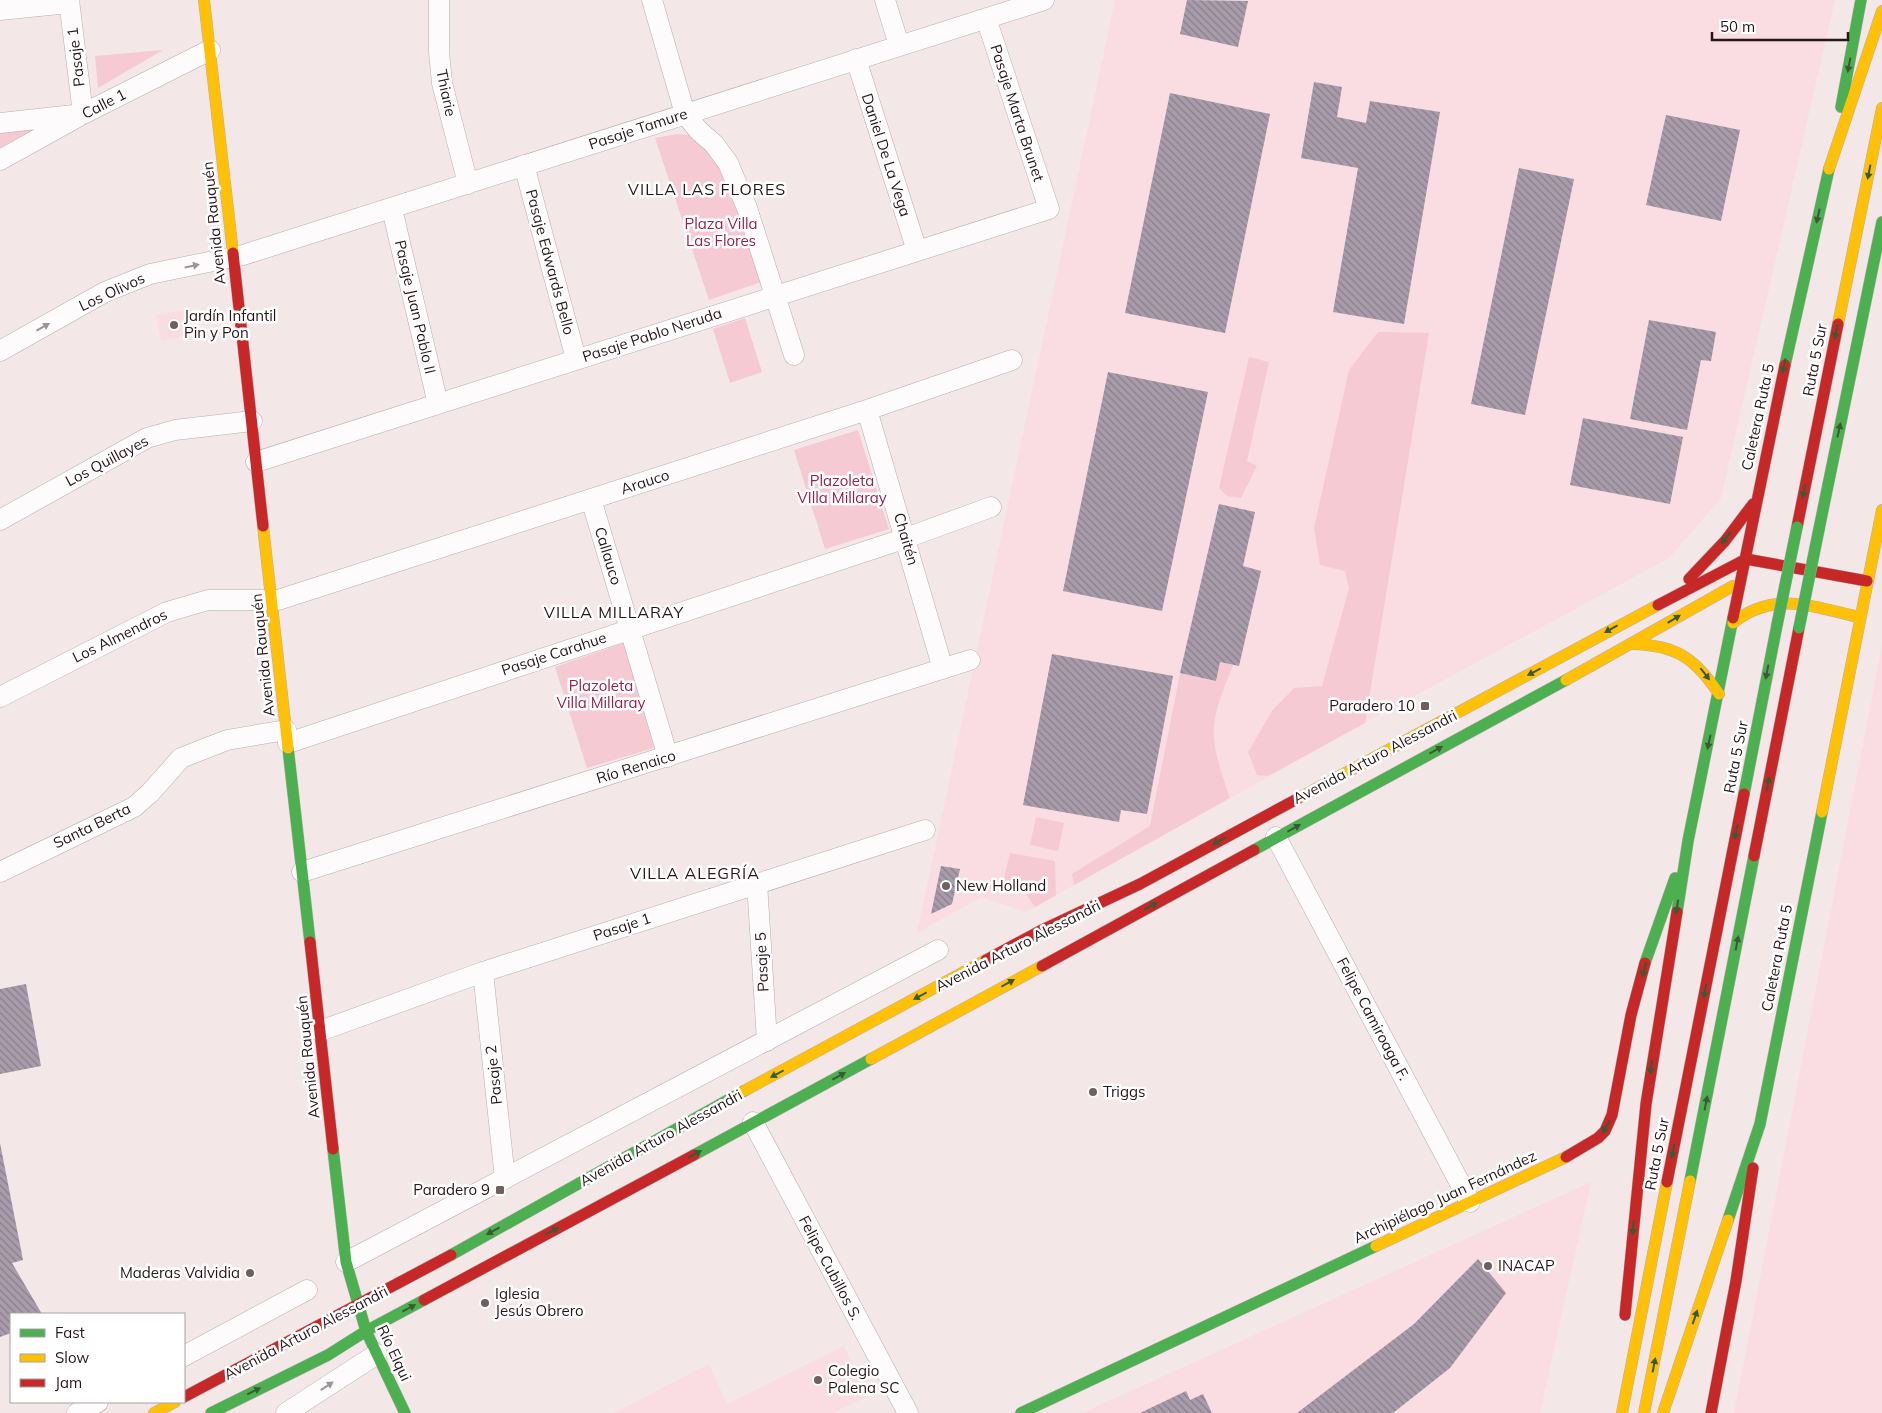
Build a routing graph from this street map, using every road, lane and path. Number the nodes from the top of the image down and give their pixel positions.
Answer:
1 (204, 0) edge
2 (439, 0) edge
3 (652, 0) edge
4 (885, 0) edge
5 (1044, 0) edge
6 (1861, 0) edge
7 (69, 2) edge
8 (0, 10) edge
9 (1882, 11) edge
10 (986, 18) junction
11 (899, 45) junction
12 (210, 50) junction
13 (856, 59) junction
14 (1882, 108) edge
15 (83, 114) junction
16 (685, 114) junction
17 (0, 123) edge
18 (0, 160) edge
19 (524, 165) junction
20 (1829, 169) junction
21 (468, 184) junction
22 (392, 208) junction
23 (1048, 209) joint
24 (1882, 222) edge
25 (917, 251) junction
26 (233, 257) junction
27 (774, 296) junction
28 (0, 351) edge
29 (794, 355) dead end
30 (576, 359) junction
31 (1012, 360) dead end
32 (438, 404) junction
33 (867, 410) junction
34 (252, 421) junction
35 (256, 462) junction
36 (591, 499) junction
37 (1756, 500) junction
38 (991, 507) dead end
39 (1882, 510) edge
40 (0, 520) edge
41 (906, 538) junction
42 (1746, 559) junction
43 (1747, 580) junction
44 (1774, 580) dead end
45 (1867, 581) junction
46 (1818, 590) dead end
47 (1669, 597) junction
48 (275, 600) junction
49 (1859, 617) junction
50 (1732, 623) junction
51 (630, 629) junction
52 (1632, 644) junction
53 (970, 660) dead end
54 (943, 669) junction
55 (1719, 694) junction
56 (0, 697) edge
57 (287, 736) junction
58 (668, 757) junction
59 (925, 830) dead end
60 (1276, 837) junction
61 (1688, 841) junction
62 (0, 872) edge
63 (302, 872) junction
64 (758, 883) junction
65 (938, 950) dead end
66 (483, 972) junction
67 (320, 1031) junction
68 (767, 1041) junction
69 (753, 1122) junction
70 (1760, 1124) junction
71 (505, 1179) junction
72 (1470, 1202) junction
73 (346, 1262) junction
74 (307, 1290) dead end
75 (358, 1305) junction
76 (1624, 1326) dead end
77 (366, 1331) junction
78 (1623, 1346) dead end
79 (377, 1354) junction
80 (185, 1355) edge
81 (185, 1396) edge
82 (96, 1403) edge
83 (173, 1403) edge
84 (77, 1413) edge
85 (154, 1413) edge
86 (211, 1413) edge
87 (286, 1413) edge
88 (405, 1413) edge
89 (908, 1413) edge
90 (1021, 1413) edge
91 (1616, 1413) edge
92 (1622, 1413) edge
93 (1644, 1413) edge
94 (1663, 1413) edge
95 (1711, 1413) edge

1 - 12 main road, Avenida Rauquén
2 - 21 street, Thiarie
3 - 16 street
4 - 11 street
5 - 10 street, Pasaje Tamure
6 -> 20 main road, Caletera Ruta 5
7 - 8 street
7 - 15 street, Pasaje 1
9 - 20 main road
10 - 11 street, Pasaje Tamure
10 - 23 street, Pasaje Marta Brunet
11 - 13 street, Pasaje Tamure
12 - 15 street, Calle 1
12 - 26 main road, Avenida Rauquén
13 - 16 street, Pasaje Tamure
13 - 25 street, Daniel De La Vega
14 -> 92 main road, Ruta 5 Sur, bridge
15 - 17 street
15 - 18 street, Calle 1
16 - 19 street, Pasaje Tamure
16 - 27 street
19 - 21 street, Pasaje Tamure
19 - 30 street, Pasaje Edwards Bello
20 -> 37 main road, Caletera Ruta 5
21 - 22 street, Pasaje Tamure
22 - 26 street, Pasaje Tamure
22 - 32 street, Pasaje Juan Pablo II
23 - 25 street, Pasaje Pablo Neruda
93 -> 24 main road, bridge
25 - 27 street, Pasaje Pablo Neruda
28 -> 26 street, Los Olivos
26 - 34 main road, Avenida Rauquén
27 - 29 street
27 - 30 street, Pasaje Pablo Neruda
30 - 32 street, Pasaje Pablo Neruda
31 - 33 street, Arauco
32 - 35 street, Pasaje Pablo Neruda
33 - 36 street, Arauco
33 - 41 street, Chaitén
34 - 35 main road, Avenida Rauquén
34 - 40 street, Los Quillayes
35 - 48 main road, Avenida Rauquén
36 - 48 street, Arauco
36 - 51 street, Callauco
37 - 42 main road, Caletera Ruta 5
37 -> 47 main road
38 - 41 street, Pasaje Carahue
39 - 45 main road, Caletera Ruta 5
41 - 51 street, Pasaje Carahue
41 - 54 street, Chaitén
42 - 43 main road, Caletera Ruta 5
42 - 45 main road
42 - 47 main road, Avenida Arturo Alessandri
43 - 50 main road, Caletera Ruta 5
52 -> 43 main road, Avenida Arturo Alessandri
44 - 46 main road
45 - 49 main road, Caletera Ruta 5
47 -> 75 main road, Avenida Arturo Alessandri
48 - 56 street, Los Almendros
48 - 57 main road, Avenida Rauquén
49 - 50 main road
49 - 70 main road, Caletera Ruta 5
50 - 55 main road, Caletera Ruta 5
51 - 57 street, Pasaje Carahue
51 - 58 street, Callauco
52 -> 55 main road
60 -> 52 main road, Avenida Arturo Alessandri
53 - 54 street, Río Renaico
54 - 58 street, Río Renaico
55 -> 61 main road, Caletera Ruta 5
57 - 62 street, Santa Berta
57 - 63 main road, Avenida Rauquén
58 - 63 street, Río Renaico
59 - 64 street, Pasaje 1
69 -> 60 main road, Avenida Arturo Alessandri
60 - 72 street, Felipe Camiroaga F.
61 -> 72 main road, Archipiélago Juan Fernández
61 -> 76 main road
63 - 67 main road, Avenida Rauquén
64 - 66 street, Pasaje 1
64 - 68 street, Pasaje 5
65 - 68 street
66 - 67 street, Pasaje 1
66 - 71 street, Pasaje 2
67 - 73 main road, Avenida Rauquén
68 - 71 street
77 -> 69 main road, Avenida Arturo Alessandri
69 - 89 street, Felipe Cubillos S.
94 -> 70 main road
70 - 95 main road, Caletera Ruta 5
71 - 73 street
72 - 90 main road, Archipiélago Juan Fernández
73 - 75 main road, Avenida Rauquén
74 - 80 street
75 - 77 main road, Río Elqui
75 - 81 main road, Avenida Arturo Alessandri
77 - 79 main road, Río Elqui
86 -> 77 main road, Avenida Arturo Alessandri
78 - 91 main road
87 -> 79 street
79 - 88 main road, Río Elqui
82 - 84 street
83 - 85 main road

